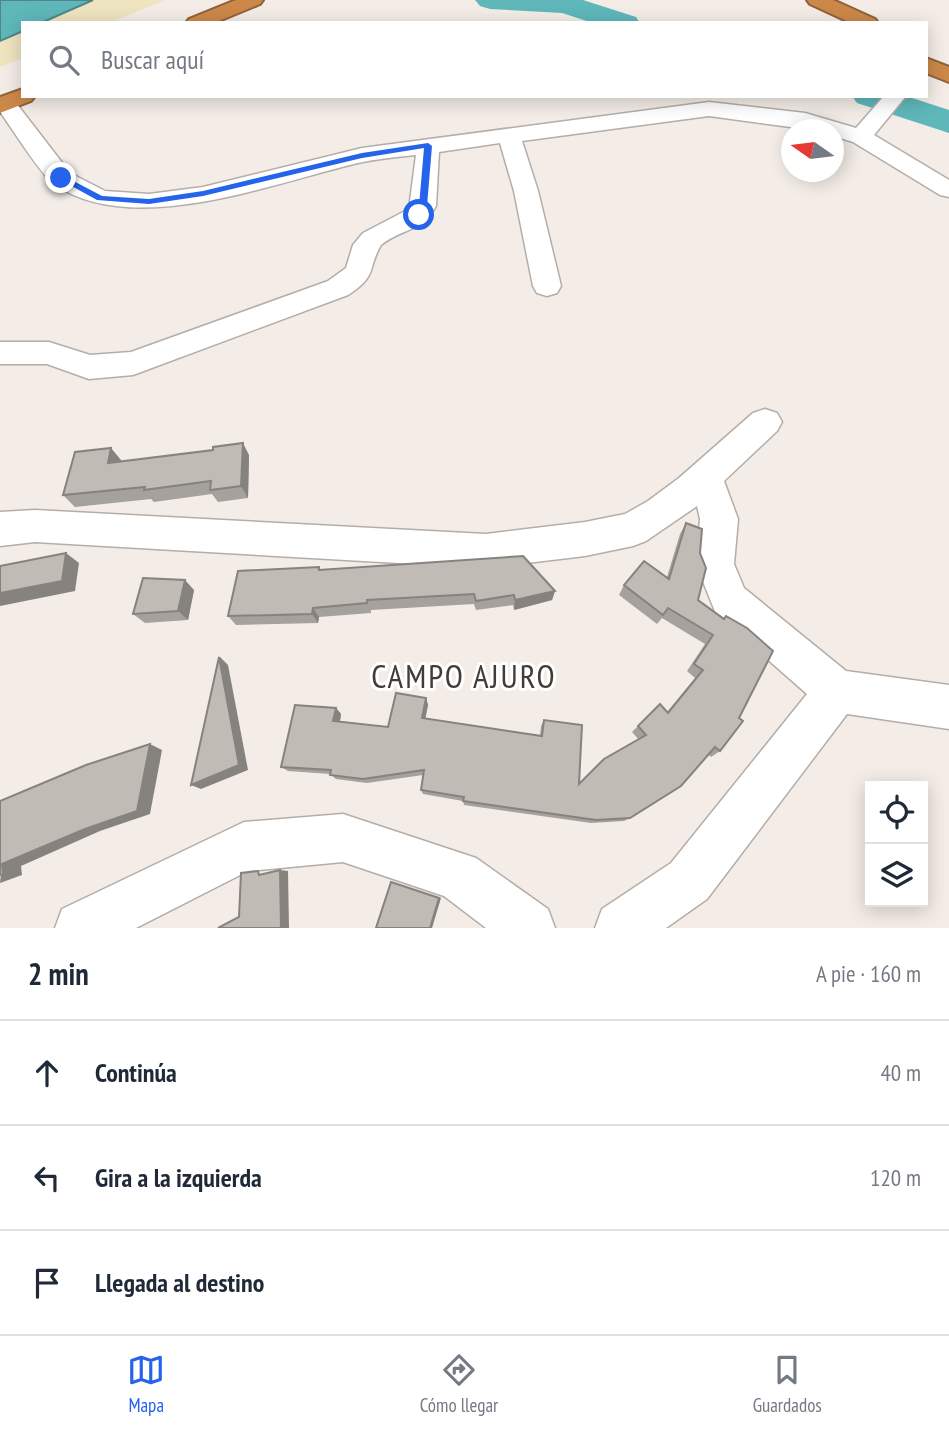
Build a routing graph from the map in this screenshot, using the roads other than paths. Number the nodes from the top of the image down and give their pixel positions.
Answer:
1 (240, 0) edge
2 (253, 0) edge
3 (807, 3) edge
4 (206, 19) edge
5 (832, 21) edge
6 (862, 21) edge
7 (928, 49) edge
8 (949, 58) edge
9 (928, 66) edge
10 (949, 75) edge
11 (894, 98) edge
12 (9, 102) edge
13 (509, 134) junction
14 (861, 136) junction
15 (428, 146) junction
16 (949, 190) edge
17 (547, 286) dead end
18 (0, 353) edge
19 (765, 422) dead end
20 (705, 476) junction
21 (0, 529) edge
22 (837, 691) junction
23 (949, 707) edge
24 (81, 928) edge
25 (528, 928) edge
26 (621, 928) edge

1 - 4 highway
2 - 4 highway
3 - 5 highway
3 - 6 highway
7 - 8 highway
9 - 10 highway
11 - 14 street
12 - 15 street
13 - 14 street
13 - 15 street
13 - 17 street
14 - 16 street
15 - 18 street
19 - 20 street
20 - 21 street
20 - 22 street
22 - 23 street
22 - 26 street
24 - 25 street

